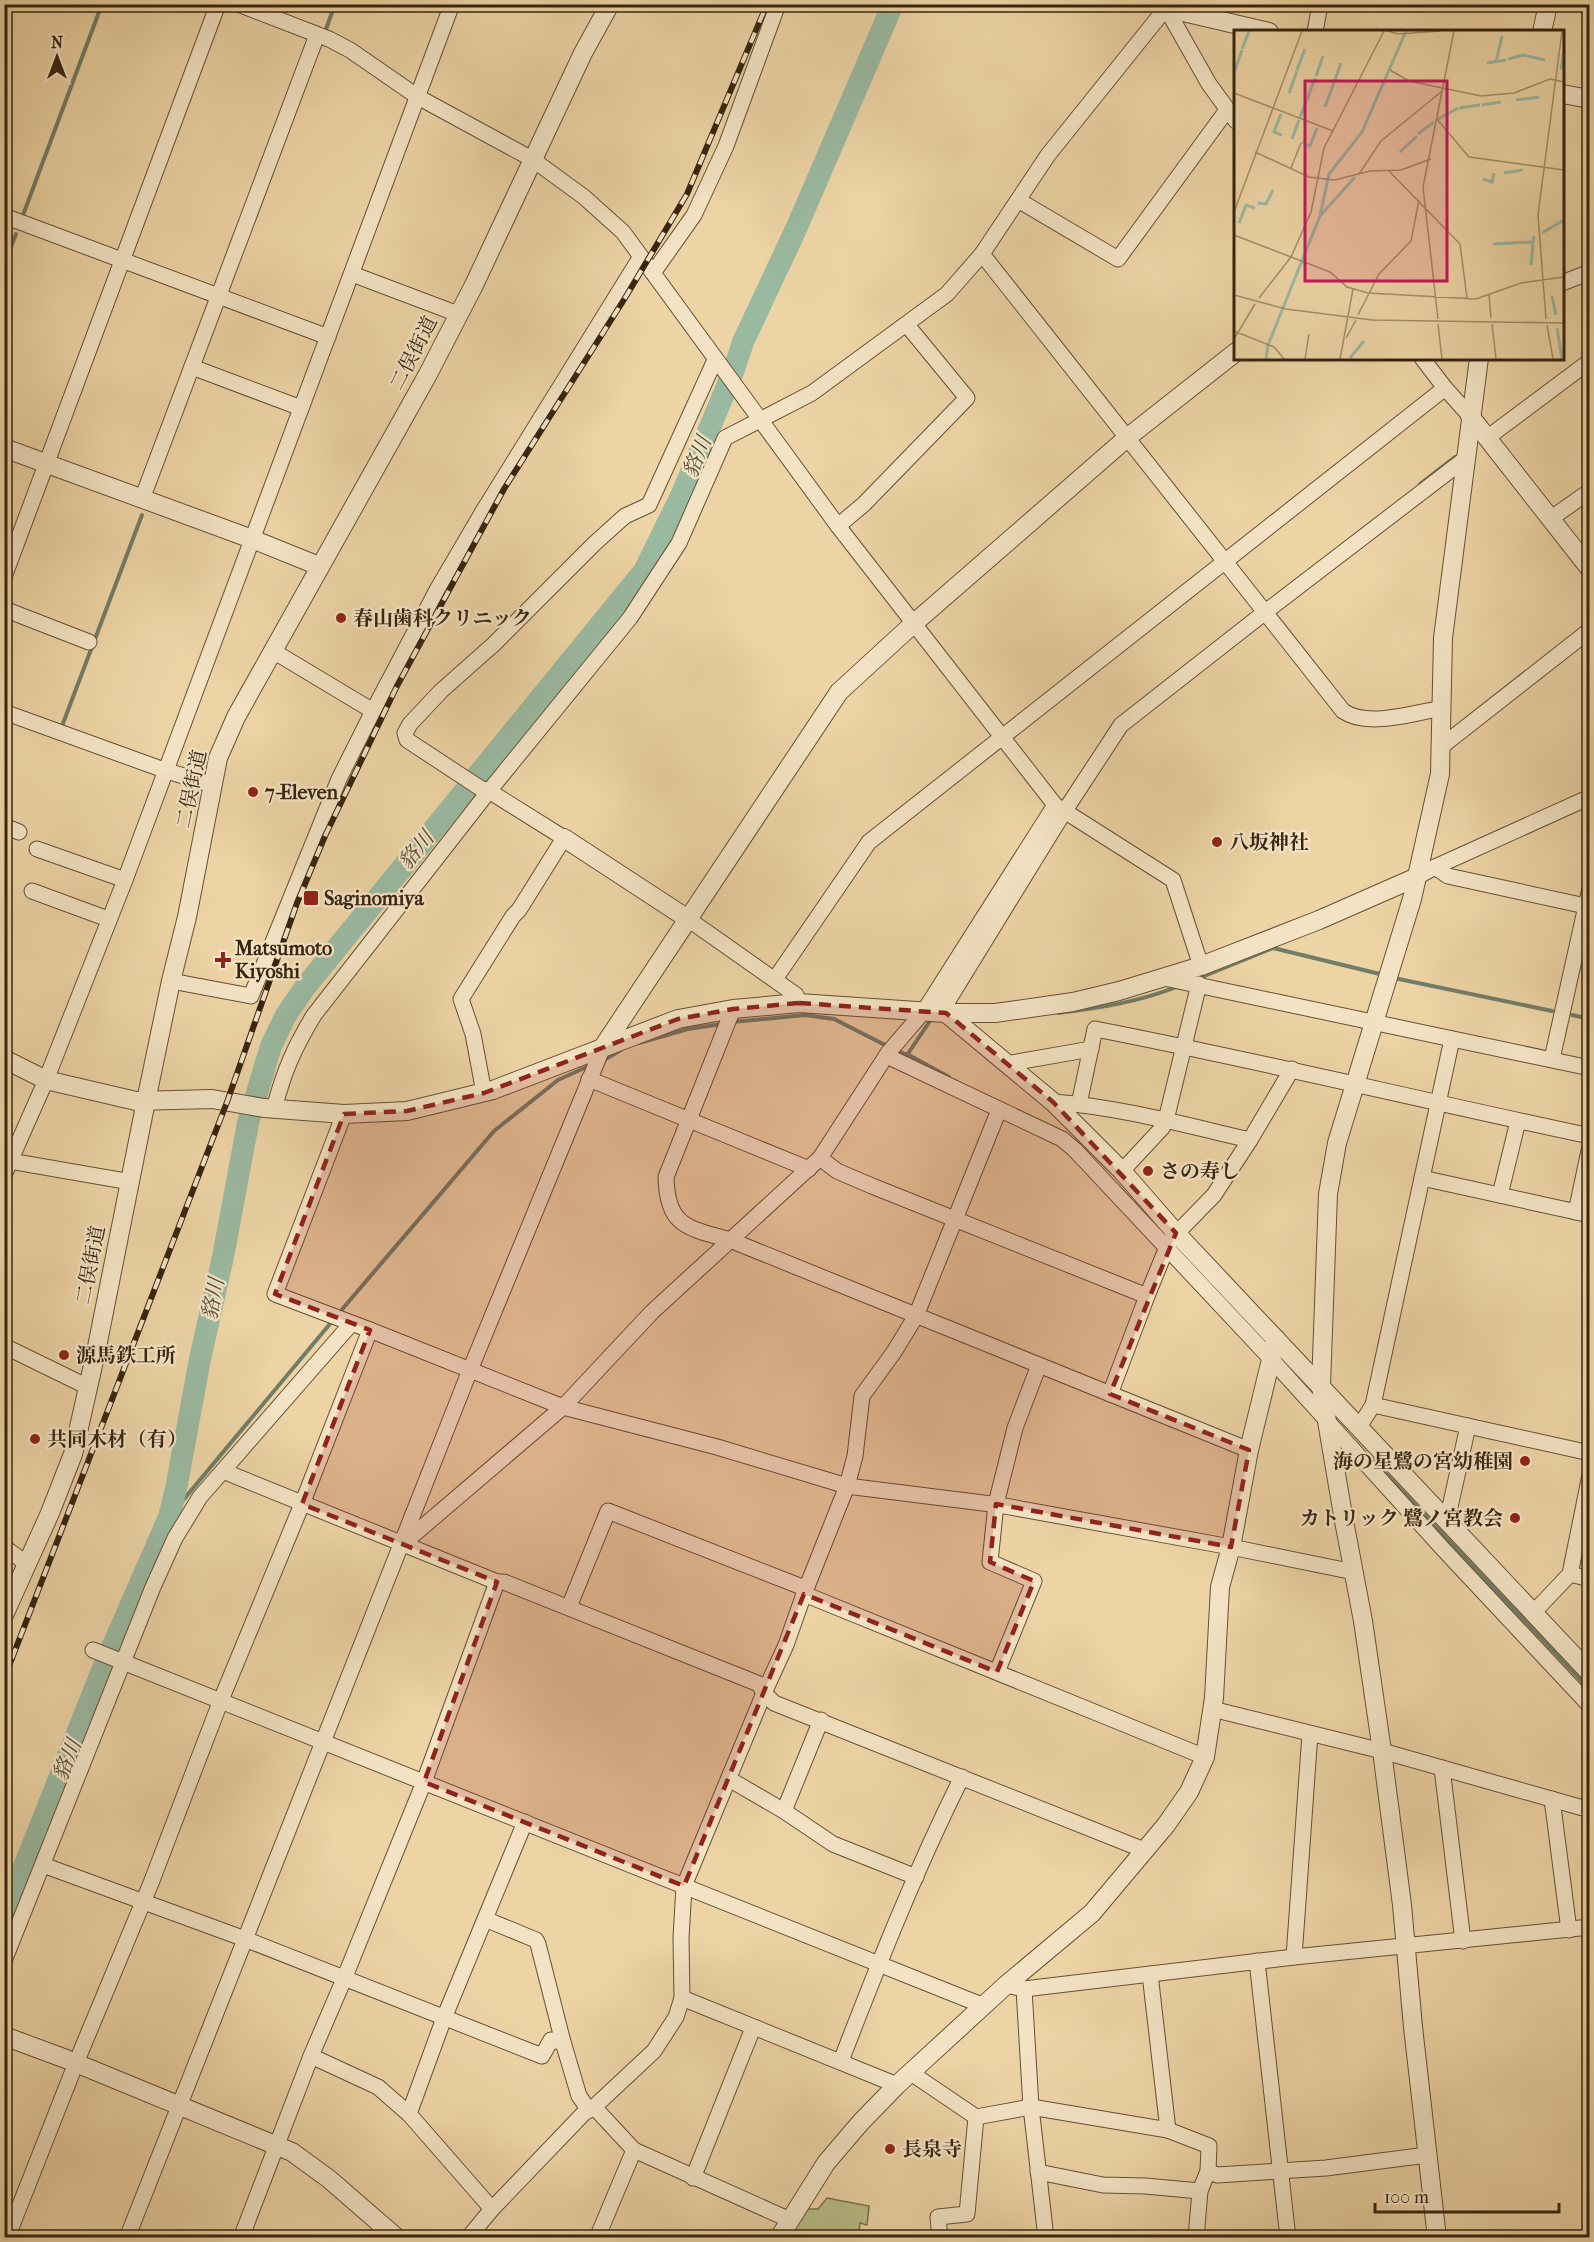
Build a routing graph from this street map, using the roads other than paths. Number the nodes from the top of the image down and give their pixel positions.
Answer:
1 (218, 4) edge
2 (238, 4) edge
3 (452, 4) edge
4 (610, 4) edge
5 (778, 4) edge
6 (1320, 4) edge
7 (1548, 4) edge
8 (1162, 6) edge
9 (1210, 11) edge
10 (1263, 30) edge
11 (1315, 30) edge
12 (1542, 30) edge
13 (321, 36) junction
14 (1564, 94) edge
15 (418, 97) junction
16 (1590, 99) edge
17 (1231, 115) edge
18 (532, 159) junction
19 (1018, 200) junction
20 (4, 216) edge
21 (982, 254) junction
22 (640, 258) junction
23 (121, 261) junction
24 (1590, 272) edge
25 (653, 273) junction
26 (352, 274) junction
27 (1564, 283) edge
28 (218, 296) junction
29 (458, 314) junction
30 (907, 326) junction
31 (328, 337) junction
32 (1234, 354) edge
33 (1424, 360) edge
34 (1479, 360) edge
35 (1590, 361) edge
36 (720, 365) junction
37 (197, 368) junction
38 (1445, 388) junction
39 (301, 408) junction
40 (1470, 416) junction
41 (760, 420) junction
42 (1128, 437) junction
43 (1487, 438) junction
44 (4, 448) edge
45 (1465, 459) junction
46 (45, 463) junction
47 (1590, 491) edge
48 (142, 499) junction
49 (1550, 519) junction
50 (838, 526) junction
51 (252, 539) junction
52 (1224, 561) junction
53 (319, 566) junction
54 (1590, 569) edge
55 (4, 577) edge
56 (4, 609) edge
57 (1264, 613) junction
58 (912, 625) junction
59 (1590, 630) edge
60 (89, 642) dead end
61 (273, 651) junction
62 (1442, 708) junction
63 (373, 711) junction
64 (4, 712) edge
65 (1001, 737) junction
66 (1442, 746) junction
67 (164, 770) junction
68 (213, 785) junction
69 (484, 790) junction
70 (1590, 797) edge
71 (1059, 808) junction
72 (564, 838) junction
73 (37, 849) dead end
74 (1435, 867) junction
75 (1418, 877) junction
76 (125, 879) junction
77 (1590, 888) edge
78 (32, 891) dead end
79 (1588, 906) edge
80 (108, 919) junction
81 (688, 919) junction
82 (1199, 978) junction
83 (775, 979) junction
84 (171, 981) junction
85 (799, 1003) junction
86 (937, 1012) junction
87 (729, 1019) junction
88 (1375, 1021) junction
89 (1452, 1038) junction
90 (1183, 1046) junction
91 (1090, 1049) junction
92 (602, 1050) junction
93 (891, 1050) junction
94 (4, 1059) edge
95 (1552, 1059) junction
96 (1006, 1064) junction
97 (1590, 1068) edge
98 (1292, 1069) junction
99 (591, 1076) junction
100 (46, 1080) junction
101 (1356, 1084) junction
102 (484, 1093) junction
103 (146, 1101) junction
104 (1053, 1102) junction
105 (1078, 1104) junction
106 (1439, 1104) junction
107 (269, 1108) junction
108 (999, 1110) junction
109 (344, 1114) junction
110 (689, 1119) junction
111 (1166, 1120) junction
112 (1518, 1121) junction
113 (1590, 1136) edge
114 (1250, 1140) junction
115 (1590, 1146) edge
116 (815, 1163) junction
117 (7, 1166) edge
118 (1122, 1171) junction
119 (1422, 1178) junction
120 (131, 1182) junction
121 (1500, 1195) junction
122 (1583, 1213) edge
123 (955, 1219) junction
124 (730, 1239) junction
125 (1171, 1242) junction
126 (1147, 1296) junction
127 (916, 1316) junction
128 (347, 1322) junction
129 (370, 1330) junction
130 (4, 1346) edge
131 (1273, 1349) junction
132 (1039, 1365) junction
133 (470, 1370) junction
134 (88, 1387) junction
135 (1322, 1391) junction
136 (1110, 1394) junction
137 (1373, 1405) junction
138 (563, 1407) junction
139 (1328, 1419) junction
140 (1468, 1426) junction
141 (1359, 1427) junction
142 (1249, 1450) junction
143 (1590, 1453) edge
144 (223, 1471) junction
145 (1590, 1475) edge
146 (847, 1486) junction
147 (302, 1504) junction
148 (996, 1504) junction
149 (1441, 1516) junction
150 (402, 1544) junction
151 (4, 1547) edge
152 (1231, 1547) junction
153 (27, 1564) junction
154 (1354, 1572) junction
155 (1570, 1574) junction
156 (1590, 1579) edge
157 (498, 1582) junction
158 (804, 1594) junction
159 (569, 1607) junction
160 (1533, 1613) junction
161 (4, 1615) edge
162 (93, 1650) dead end
163 (123, 1662) junction
164 (997, 1672) junction
165 (1590, 1673) edge
166 (764, 1693) junction
167 (221, 1700) junction
168 (1590, 1706) edge
169 (1212, 1709) junction
170 (821, 1720) junction
171 (1310, 1734) junction
172 (324, 1743) junction
173 (1382, 1751) junction
174 (1204, 1757) junction
175 (1442, 1768) junction
176 (962, 1777) junction
177 (729, 1779) junction
178 (424, 1782) junction
179 (1552, 1799) junction
180 (1590, 1810) edge
181 (784, 1811) junction
182 (525, 1822) junction
183 (1144, 1850) junction
184 (43, 1865) junction
185 (916, 1876) junction
186 (684, 1886) junction
187 (142, 1903) junction
188 (485, 1919) junction
189 (1590, 1927) edge
190 (1569, 1930) junction
191 (245, 1939) junction
192 (1463, 1941) junction
193 (1406, 1945) junction
194 (1294, 1957) junction
195 (4, 1961) edge
196 (1257, 1961) junction
197 (878, 1964) junction
198 (1150, 1974) junction
199 (344, 1979) junction
200 (1015, 1987) junction
201 (682, 1998) junction
202 (984, 2006) junction
203 (444, 2018) junction
204 (753, 2028) junction
205 (4, 2036) edge
206 (563, 2042) junction
207 (311, 2056) junction
208 (841, 2061) junction
209 (76, 2063) junction
210 (911, 2073) junction
211 (897, 2085) junction
212 (181, 2106) junction
213 (1031, 2107) junction
214 (592, 2109) junction
215 (409, 2114) junction
216 (976, 2117) junction
217 (1168, 2130) junction
218 (278, 2145) junction
219 (634, 2150) junction
220 (1427, 2155) junction
221 (1208, 2171) junction
222 (1281, 2171) junction
223 (1038, 2172) junction
224 (693, 2178) junction
225 (1200, 2191) junction
226 (492, 2209) junction
227 (786, 2232) edge
228 (7, 2238) edge
229 (127, 2238) edge
230 (241, 2238) edge
231 (397, 2238) edge
232 (468, 2238) edge
233 (597, 2238) edge
234 (940, 2238) edge
235 (1046, 2238) edge
236 (1196, 2238) edge
237 (1288, 2238) edge
238 (1437, 2238) edge

1 - 23 street
2 - 13 street
3 - 15 street
4 - 18 street, 二俣街道
5 - 25 street
6 - 11 street
7 - 12 street
8 - 9 street
8 - 17 street
8 - 19 street
9 - 10 street
13 - 15 street
13 - 28 street
14 - 16 street
15 - 18 street
15 - 26 street
17 - 19 street
18 - 22 street
18 - 29 street, 二俣街道
19 - 21 street
20 - 23 street
21 - 30 street
21 - 42 street
22 - 25 street
22 - 63 street
23 - 28 street
23 - 46 street
24 - 27 street
25 - 36 street
26 - 29 street
26 - 31 street
28 - 31 street
28 - 37 street
29 - 53 street, 二俣街道
30 - 41 street
30 - 50 street
31 - 39 street
32 - 42 street
33 - 38 street
34 - 40 street
35 - 43 street
36 - 41 street
36 - 69 street
37 - 39 street
37 - 48 street
38 - 40 street
38 - 52 street
39 - 51 street
40 - 43 street
40 - 45 street
41 - 50 street
41 - 69 street
42 - 52 street
42 - 58 street
43 - 49 street
44 - 46 street
45 - 57 street
45 - 62 street
46 - 48 street
46 - 55 street
47 - 49 street
48 - 51 street
49 - 54 street
50 - 58 street
51 - 53 street
51 - 67 street
52 - 57 street
52 - 65 street
53 - 61 street, 二俣街道
56 - 60 street
57 - 62 street
57 - 71 street
58 - 65 street
58 - 81 street
59 - 66 street
61 - 63 street
61 - 68 street, 二俣街道
62 - 66 street
63 - 84 street
64 - 67 street
65 - 71 street
65 - 83 street
66 - 75 street
67 - 68 street
67 - 76 street
68 - 84 street, 二俣街道
69 - 72 street
69 - 107 street
70 - 74 street
71 - 82 street
71 - 86 street
72 - 81 street
72 - 102 street
73 - 76 street
74 - 75 street
74 - 79 street
75 - 82 street
75 - 88 street
76 - 80 street
77 - 79 street
78 - 80 street
79 - 95 street
80 - 100 street
81 - 83 street
81 - 92 street
82 - 86 street
82 - 88 street
82 - 90 street
83 - 85 street
84 - 103 street, 二俣街道
85 - 86 street
85 - 87 street
86 - 93 street
86 - 96 street
87 - 92 street
87 - 110 street
88 - 89 street
88 - 101 street
89 - 95 street
89 - 106 street
90 - 91 street
90 - 98 street
90 - 111 street
91 - 96 street
91 - 105 street
92 - 99 street
92 - 102 street
93 - 108 street
93 - 116 street
94 - 100 street
95 - 97 street
96 - 104 street
98 - 101 street
98 - 114 street
99 - 110 street
99 - 133 street
100 - 103 street
100 - 117 street
101 - 106 street
101 - 135 street
102 - 109 street
103 - 107 street
103 - 120 street, 二俣街道
104 - 105 street
104 - 118 street
105 - 111 street
106 - 112 street
106 - 119 street
107 - 109 street
108 - 123 street
108 - 125 street
109 - 128 street
110 - 116 street
110 - 124 street
111 - 114 street
111 - 118 street
112 - 113 street
112 - 121 street
114 - 125 street
115 - 122 street
116 - 123 street
116 - 124 street
117 - 120 street
118 - 125 street
119 - 121 street
119 - 137 street
120 - 134 street, 二俣街道
121 - 122 street
123 - 126 street
123 - 127 street
124 - 127 street
124 - 138 street
125 - 126 street
125 - 131 street
126 - 136 street
127 - 132 street
127 - 146 street
128 - 129 street
128 - 144 street
129 - 133 street
129 - 147 street
130 - 134 street
131 - 135 street
131 - 139 street
131 - 142 street
132 - 136 street
132 - 148 street
133 - 138 street
133 - 150 street
134 - 153 street, 二俣街道
135 - 139 street
135 - 141 street
136 - 142 street
137 - 140 street
137 - 141 street
138 - 146 street
138 - 150 street
139 - 154 street
139 - 168 street
140 - 143 street
140 - 149 street
141 - 149 street
142 - 152 street
144 - 147 street
144 - 163 street
145 - 155 street
146 - 148 street
146 - 158 street
147 - 150 street
147 - 167 street
148 - 152 street
148 - 164 street
149 - 160 street
150 - 157 street
150 - 172 street
151 - 153 street
152 - 154 street
152 - 169 street
153 - 161 street, 二俣街道
154 - 173 street
155 - 156 street
155 - 160 street
157 - 159 street
157 - 178 street
158 - 159 street
158 - 164 street
158 - 166 street
159 - 166 street
160 - 165 street
162 - 163 street
163 - 167 street
163 - 184 street
164 - 174 street
166 - 170 street
166 - 177 street
167 - 172 street
167 - 187 street
169 - 171 street
169 - 174 street
170 - 176 street
170 - 181 street
171 - 173 street
171 - 194 street
172 - 178 street
172 - 191 street
173 - 175 street
173 - 193 street
174 - 183 street
175 - 179 street
175 - 192 street
176 - 183 street
176 - 185 street
177 - 181 street
177 - 186 street
178 - 182 street
178 - 199 street
179 - 180 street
179 - 190 street
181 - 185 street
182 - 186 street
182 - 188 street
183 - 200 street
184 - 187 street
184 - 195 street
185 - 197 street
186 - 197 street
186 - 201 street
187 - 191 street
187 - 209 street
188 - 203 street
188 - 206 street
189 - 190 street
190 - 192 street
191 - 199 street
191 - 212 street
192 - 193 street
193 - 194 street
193 - 220 street
194 - 196 street
196 - 198 street
196 - 222 street
197 - 202 street
197 - 208 street
198 - 200 street
198 - 217 street
199 - 203 street
199 - 207 street
200 - 202 street
200 - 213 street
201 - 204 street
201 - 214 street
202 - 210 street
203 - 206 street
203 - 215 street
204 - 208 street
204 - 224 street
205 - 209 street
206 - 214 street
207 - 215 street
207 - 218 street
208 - 211 street
209 - 212 street
209 - 228 street
210 - 211 street
210 - 216 street
211 - 227 street
212 - 218 street
212 - 229 street
213 - 216 street
213 - 217 street
213 - 223 street
214 - 219 street
214 - 226 street
215 - 226 street
216 - 234 street
217 - 221 street
218 - 230 street
218 - 231 street
219 - 224 street
219 - 233 street
220 - 222 street
220 - 238 street
221 - 222 street
221 - 225 street
222 - 237 street
223 - 225 street
223 - 235 street
224 - 227 street
225 - 236 street
226 - 232 street

